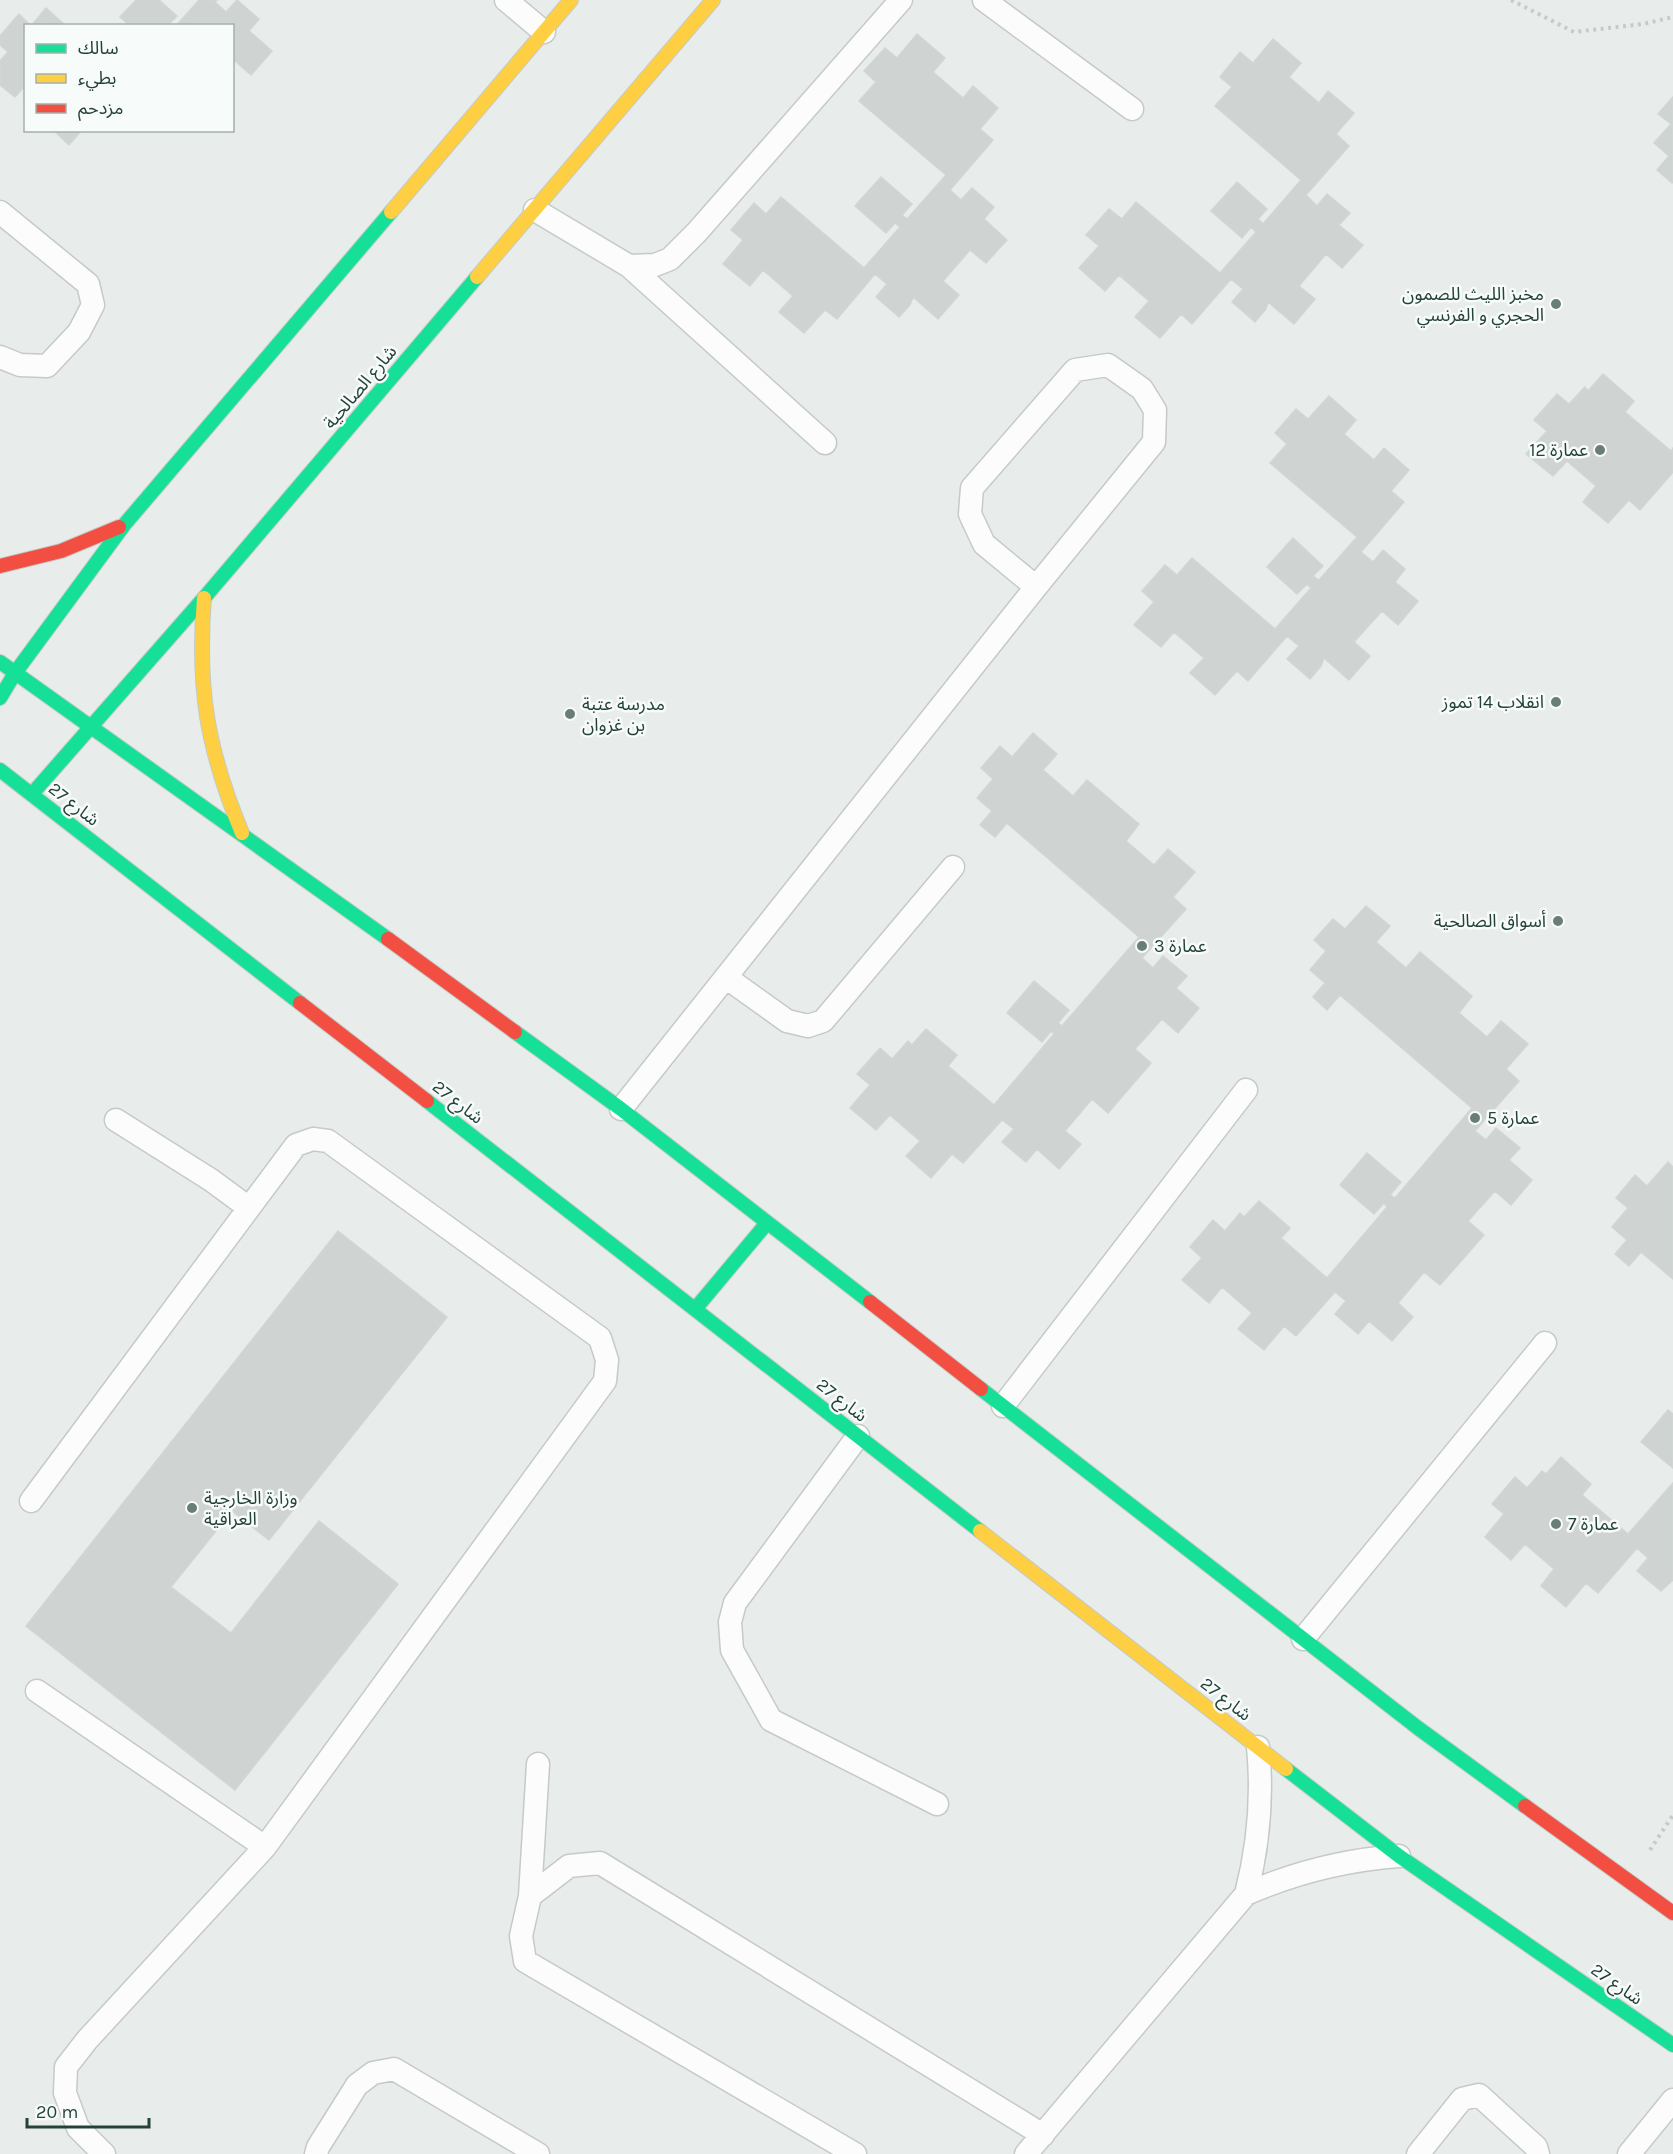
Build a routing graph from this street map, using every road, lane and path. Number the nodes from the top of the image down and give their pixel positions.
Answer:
1 (506, 0) edge
2 (571, 0) edge
3 (713, 0) edge
4 (901, 0) edge
5 (984, 0) edge
6 (1511, 0) edge
7 (1673, 17) edge
8 (544, 32) junction
9 (1132, 109) dead end
10 (535, 210) junction
11 (0, 212) edge
12 (629, 267) junction
13 (0, 357) edge
14 (825, 443) dead end
15 (124, 525) junction
16 (0, 566) edge
17 (1036, 587) junction
18 (204, 598) junction
19 (0, 662) edge
20 (15, 673) junction
21 (0, 698) edge
22 (91, 726) junction
23 (0, 770) edge
24 (32, 794) junction
25 (243, 834) junction
26 (953, 867) dead end
27 (727, 978) junction
28 (1246, 1090) dead end
29 (621, 1109) junction
30 (116, 1120) dead end
31 (249, 1208) junction
32 (767, 1222) junction
33 (696, 1308) junction
34 (1545, 1343) dead end
35 (1003, 1406) junction
36 (858, 1436) junction
37 (31, 1501) dead end
38 (1303, 1639) junction
39 (37, 1691) dead end
40 (1258, 1747) junction
41 (538, 1764) dead end
42 (937, 1804) dead end
43 (265, 1847) junction
44 (1399, 1856) junction
45 (1246, 1894) junction
46 (530, 1896) junction
47 (1673, 1913) edge
48 (1673, 2044) edge
49 (1673, 2100) edge
50 (1043, 2135) junction
51 (104, 2154) edge
52 (316, 2154) edge
53 (538, 2154) edge
54 (855, 2154) edge
55 (1026, 2154) edge
56 (1418, 2154) edge
57 (1538, 2154) edge
58 (1629, 2154) edge

1 - 8 lane
2 - 8 main road
3 - 10 main road, شارع الصالحية
4 - 12 lane
5 - 9 lane
6 - 7 path
8 - 15 main road
10 - 12 lane
10 - 18 main road, شارع الصالحية
11 - 13 lane
12 - 14 lane
15 - 16 main road
15 - 20 main road
17 - 17 lane
17 - 27 lane
18 - 22 main road, شارع الصالحية
18 - 25 main road
19 - 20 main road
20 - 21 main road
20 - 22 main road
22 - 24 main road, شارع الصالحية
22 - 25 main road
23 - 24 main road, شارع 27
24 - 33 main road, شارع 27
25 - 29 main road
26 - 27 lane
27 - 29 lane
28 - 35 lane
29 - 32 main road
30 - 31 lane
31 - 37 lane
31 - 43 lane
32 - 33 main road
32 - 35 main road
33 - 36 main road, شارع 27
34 - 38 lane
35 - 38 main road
36 - 40 main road, شارع 27
36 - 42 lane
38 - 47 main road
39 - 43 lane
40 - 44 main road, شارع 27
40 - 45 lane
41 - 46 lane
43 - 51 lane
44 - 45 lane
44 - 48 main road, شارع 27
45 - 50 lane
46 - 50 lane
46 - 54 lane
49 - 58 lane
50 - 55 lane
52 - 53 lane
56 - 57 lane

